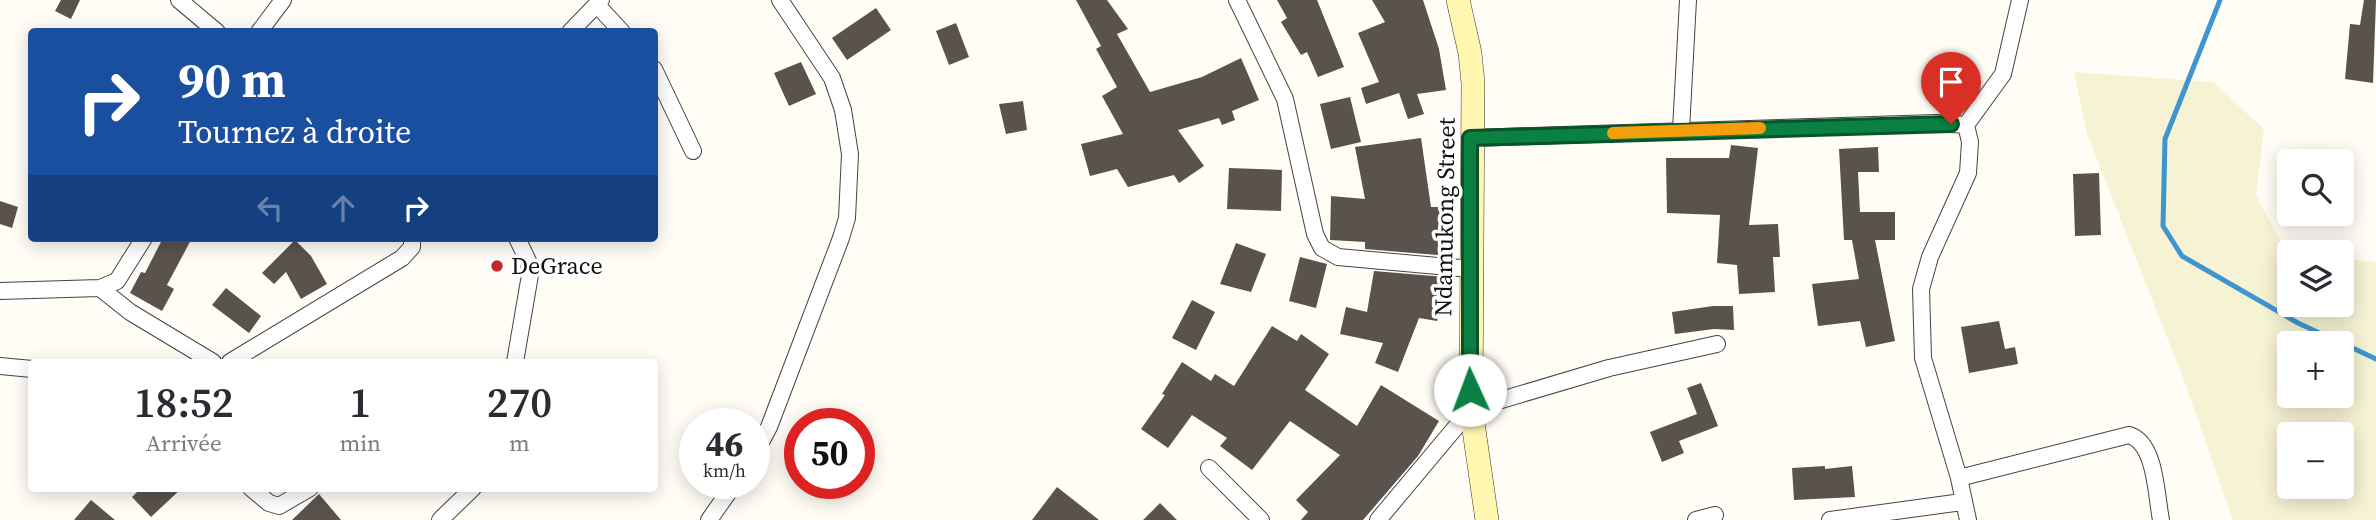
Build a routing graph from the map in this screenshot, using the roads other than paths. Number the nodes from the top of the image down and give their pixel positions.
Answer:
1 (179, 0) edge
2 (283, 0) edge
3 (780, 0) edge
4 (1237, 0) edge
5 (1458, 0) edge
6 (1688, 0) edge
7 (2020, 0) edge
8 (599, 2) edge
9 (212, 28) edge
10 (262, 28) edge
11 (574, 28) edge
12 (619, 28) edge
13 (658, 77) edge
14 (1966, 125) junction
15 (1681, 130) junction
16 (1470, 138) junction
17 (693, 151) dead end
18 (141, 242) edge
19 (412, 242) edge
20 (519, 242) edge
21 (1471, 269) junction
22 (100, 288) junction
23 (0, 291) edge
24 (1717, 344) dead end
25 (208, 359) edge
26 (235, 359) edge
27 (514, 359) edge
28 (0, 366) edge
29 (28, 369) edge
30 (1471, 409) junction
31 (770, 424) edge
32 (1209, 468) dead end
33 (1959, 478) junction
34 (256, 492) edge
35 (303, 492) edge
36 (469, 492) edge
37 (724, 499) edge
38 (1962, 502) junction
39 (1715, 515) dead end
40 (440, 520) edge
41 (709, 520) edge
42 (1261, 520) edge
43 (1378, 520) edge
44 (1486, 520) edge
45 (1696, 520) edge
46 (1830, 520) edge
47 (1968, 520) edge
48 (2161, 520) edge

1 - 9 street
2 - 10 street
3 - 31 street
4 - 21 street
5 - 16 main road, Ndamukong Street
6 - 15 street
7 - 14 street
8 - 11 street
8 - 12 street
13 - 17 street
14 - 15 street
14 - 33 street
15 - 16 street
16 - 21 main road, Ndamukong Street
18 - 22 street
19 - 26 street
20 - 27 street
21 - 30 main road, Ndamukong Street
22 - 23 street
22 - 25 street
24 - 30 street
28 - 29 street
30 - 43 street
30 - 44 main road, Ndamukong Street
32 - 42 street
33 - 38 street
33 - 48 street
34 - 35 street
36 - 40 street
37 - 41 street
38 - 46 street
38 - 47 street
39 - 45 street

